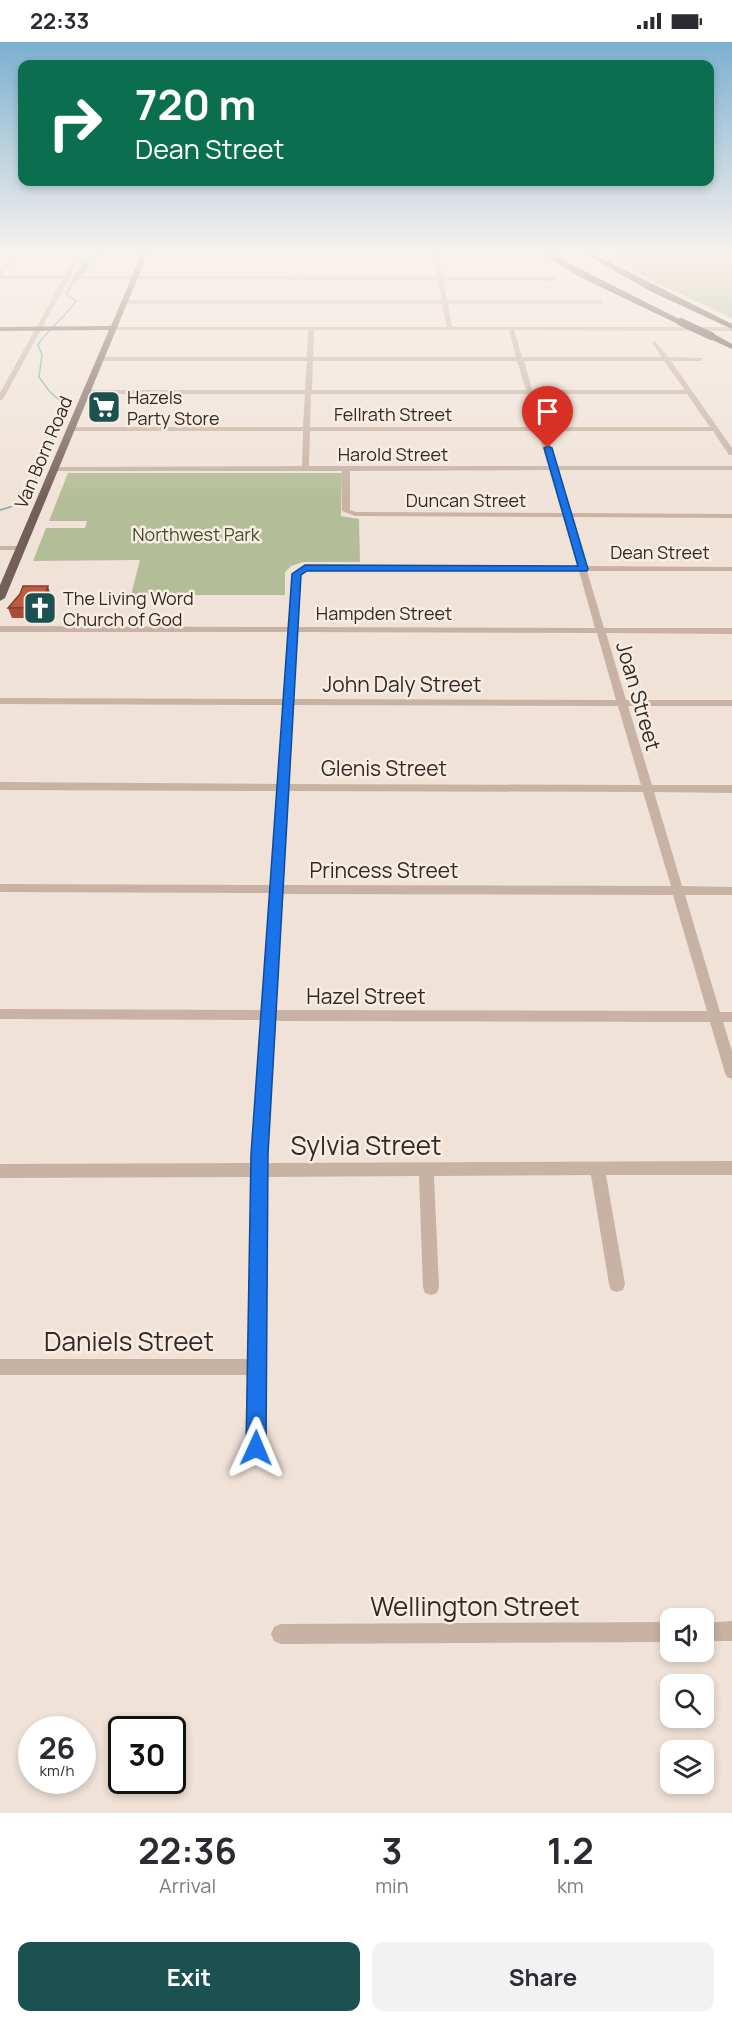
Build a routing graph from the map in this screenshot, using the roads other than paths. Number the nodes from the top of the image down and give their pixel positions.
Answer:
1 (34, 336) edge
2 (109, 336) edge
3 (311, 336) edge
4 (513, 336) edge
5 (710, 336) edge
6 (655, 343) dead end
7 (732, 346) edge
8 (100, 359) junction
9 (520, 359) junction
10 (667, 359) junction
11 (701, 359) dead end
12 (310, 360) junction
13 (86, 392) junction
14 (308, 392) junction
15 (531, 392) junction
16 (690, 392) junction
17 (0, 399) edge
18 (71, 429) junction
19 (306, 429) junction
20 (542, 429) junction
21 (716, 429) junction
22 (732, 453) edge
23 (732, 468) edge
24 (54, 469) junction
25 (305, 469) junction
26 (346, 469) junction
27 (554, 469) junction
28 (568, 515) junction
29 (732, 516) edge
30 (0, 548) edge
31 (21, 548) junction
32 (583, 569) junction
33 (732, 569) edge
34 (0, 598) edge
35 (0, 628) edge
36 (293, 630) junction
37 (601, 630) junction
38 (732, 631) edge
39 (0, 701) edge
40 (289, 702) junction
41 (622, 703) junction
42 (732, 703) edge
43 (0, 786) edge
44 (283, 787) junction
45 (647, 789) junction
46 (732, 789) edge
47 (0, 888) edge
48 (277, 890) junction
49 (678, 891) junction
50 (732, 891) edge
51 (0, 1014) edge
52 (269, 1015) junction
53 (715, 1017) junction
54 (732, 1017) edge
55 (732, 1073) edge
56 (597, 1168) junction
57 (732, 1168) edge
58 (259, 1169) junction
59 (426, 1169) junction
60 (0, 1171) edge
61 (617, 1284) dead end
62 (431, 1287) dead end
63 (0, 1367) edge
64 (257, 1367) junction
65 (256, 1448) dead end
66 (732, 1631) edge
67 (660, 1632) edge
68 (714, 1632) edge
69 (280, 1634) dead end

1 - 17 street
2 - 8 main road, Van Born Road
3 - 12 street
4 - 9 street, Joan Street
5 - 7 highway, bridge
6 - 10 street
8 - 12 street
8 - 13 main road, Van Born Road
9 - 10 street
9 - 12 street
9 - 15 street, Joan Street
10 - 11 street
10 - 16 street
12 - 14 street
13 - 14 street
13 - 18 main road, Van Born Road
14 - 15 street
14 - 19 street
15 - 16 street
15 - 20 street, Joan Street
16 - 21 street
18 - 19 street, Fellrath Street
18 - 24 main road, Van Born Road
19 - 20 street, Fellrath Street
19 - 25 street
20 - 21 street, Fellrath Street
20 - 27 street, Joan Street
21 - 22 street
23 - 27 street, Harold Street
24 - 25 street, Harold Street
24 - 31 main road, Van Born Road
25 - 26 street, Harold Street
26 - 27 street, Harold Street
26 - 28 street, Duncan Street
27 - 28 street, Joan Street
28 - 29 street, Duncan Street
28 - 32 street, Joan Street
30 - 31 street
31 - 34 main road, Van Born Road
32 - 33 street, Dean Street
32 - 36 street, Dean Street
32 - 37 street, Joan Street
35 - 36 street, Hampden Street
36 - 37 street, Hampden Street
36 - 40 street
37 - 38 street, Hampden Street
37 - 41 street, Joan Street
39 - 40 street, John Daly Street
40 - 41 street, John Daly Street
40 - 44 street
41 - 42 street, John Daly Street
41 - 45 street, Joan Street
43 - 44 street, Glenis Street
44 - 45 street, Glenis Street
44 - 48 street
45 - 46 street, Glenis Street
45 - 49 street, Joan Street
47 - 48 street, Princess Street
48 - 49 street, Princess Street
48 - 52 street
49 - 50 street, Princess Street
49 - 53 street, Joan Street
51 - 52 street, Hazel Street
52 - 53 street, Hazel Street
52 - 58 street
53 - 54 street, Hazel Street
53 - 55 street, Joan Street
56 - 57 street, Sylvia Street
56 - 59 street, Sylvia Street
56 - 61 street
58 - 59 street, Sylvia Street
58 - 60 street, Sylvia Street
58 - 64 street
59 - 62 street
63 - 64 street, Daniels Street
64 - 65 street
66 - 68 street
67 - 69 street, Wellington Street

